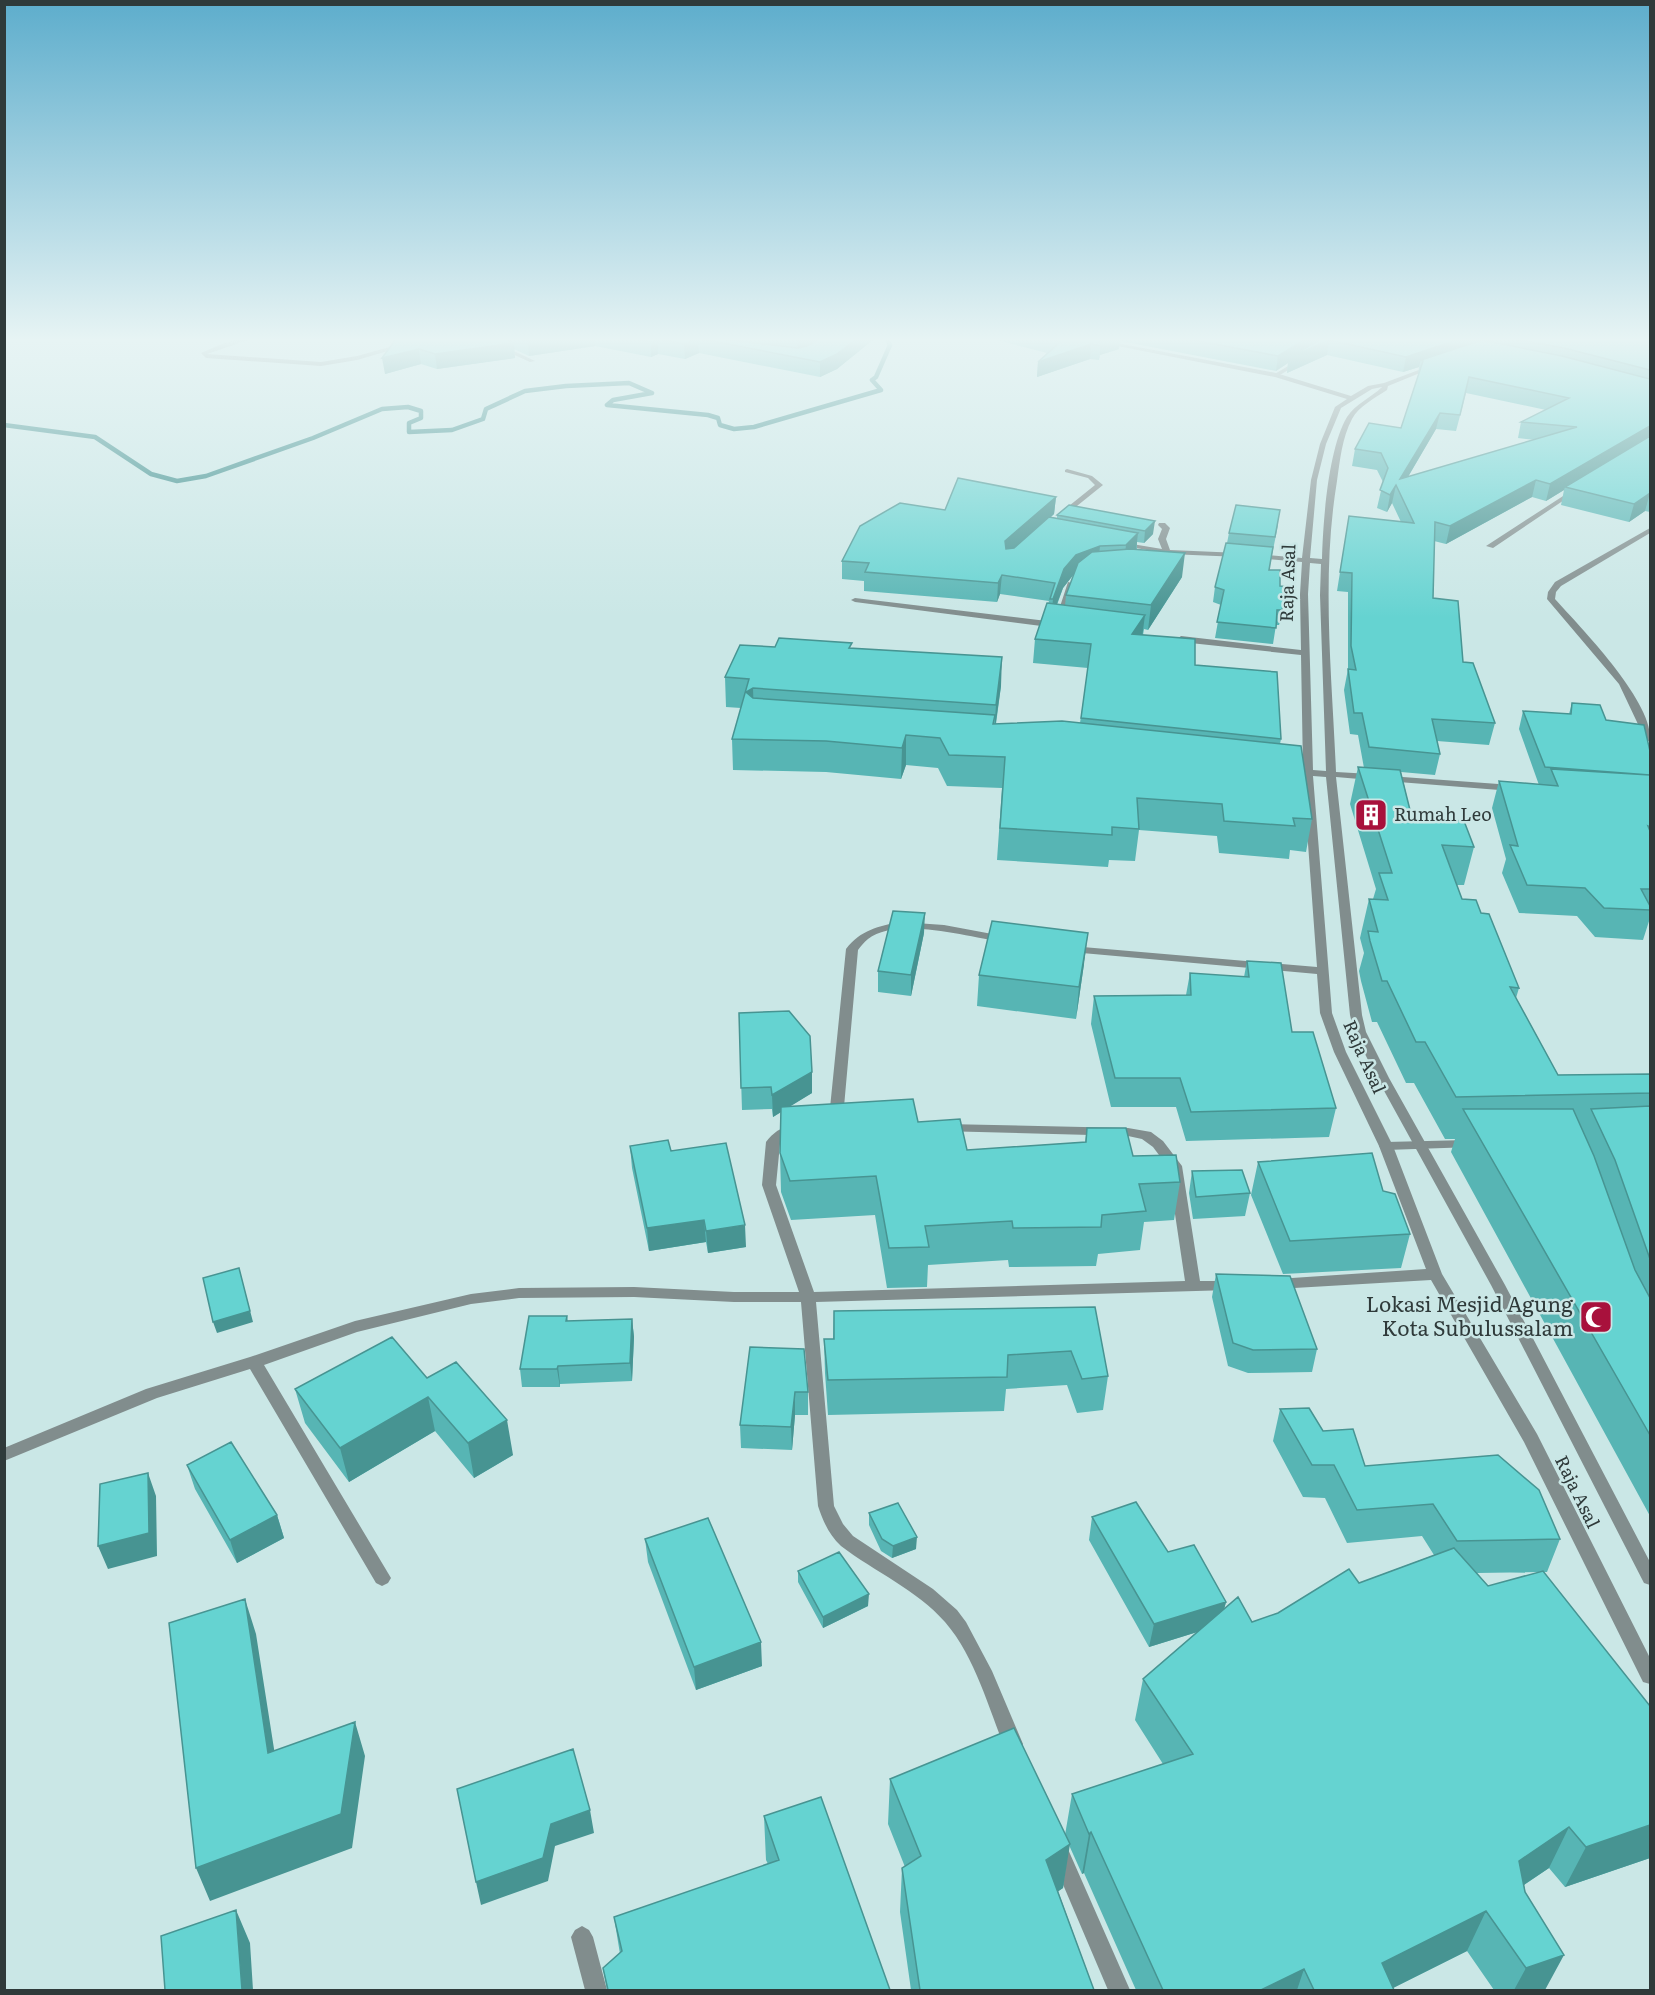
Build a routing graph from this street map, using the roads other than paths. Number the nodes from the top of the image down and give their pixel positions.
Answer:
1 (1327, 432) edge
2 (1345, 432) edge
3 (1067, 471) dead end
4 (1581, 486) edge
5 (1053, 522) edge
6 (1162, 525) dead end
7 (1650, 530) edge
8 (1108, 541) edge
9 (1490, 546) dead end
10 (1167, 552) junction
11 (1306, 561) junction
12 (1160, 562) edge
13 (1325, 562) junction
14 (1079, 576) edge
15 (855, 600) dead end
16 (1056, 625) junction
17 (1068, 626) edge
18 (1175, 638) edge
19 (1305, 653) junction
20 (1650, 739) edge
21 (1302, 772) junction
22 (1331, 774) junction
23 (1521, 789) edge
24 (1014, 941) edge
25 (1059, 947) edge
26 (1323, 971) junction
27 (929, 1128) edge
28 (1419, 1144) junction
29 (1486, 1144) edge
30 (1386, 1146) junction
31 (1435, 1274) junction
32 (1193, 1285) junction
33 (808, 1298) junction
34 (254, 1362) junction
35 (4, 1455) edge
36 (382, 1578) dead end
37 (1650, 1578) edge
38 (1650, 1676) edge
39 (1021, 1761) edge
40 (1053, 1838) edge
41 (582, 1937) dead end
42 (596, 1990) edge
43 (1119, 1990) edge

1 - 11 street, Raja Asal
2 - 13 street, Raja Asal
3 - 5 street
4 - 9 street
6 - 10 street
7 - 20 street
8 - 10 street
10 - 11 street
10 - 12 street
11 - 13 street
11 - 19 street, Raja Asal
13 - 22 street, Raja Asal
14 - 16 street
15 - 16 street
16 - 17 street
18 - 19 street
19 - 21 street, Raja Asal
21 - 22 street
21 - 26 street, Raja Asal
22 - 23 street
22 - 28 street, Raja Asal
24 - 33 street
25 - 26 street
26 - 30 street, Raja Asal
27 - 32 street
28 - 29 street
28 - 30 street
28 - 37 street, Raja Asal
30 - 31 street, Raja Asal
31 - 32 street
31 - 38 street, Raja Asal
32 - 33 street
33 - 34 street
33 - 39 street
34 - 35 street
34 - 36 street
40 - 43 street
41 - 42 street

